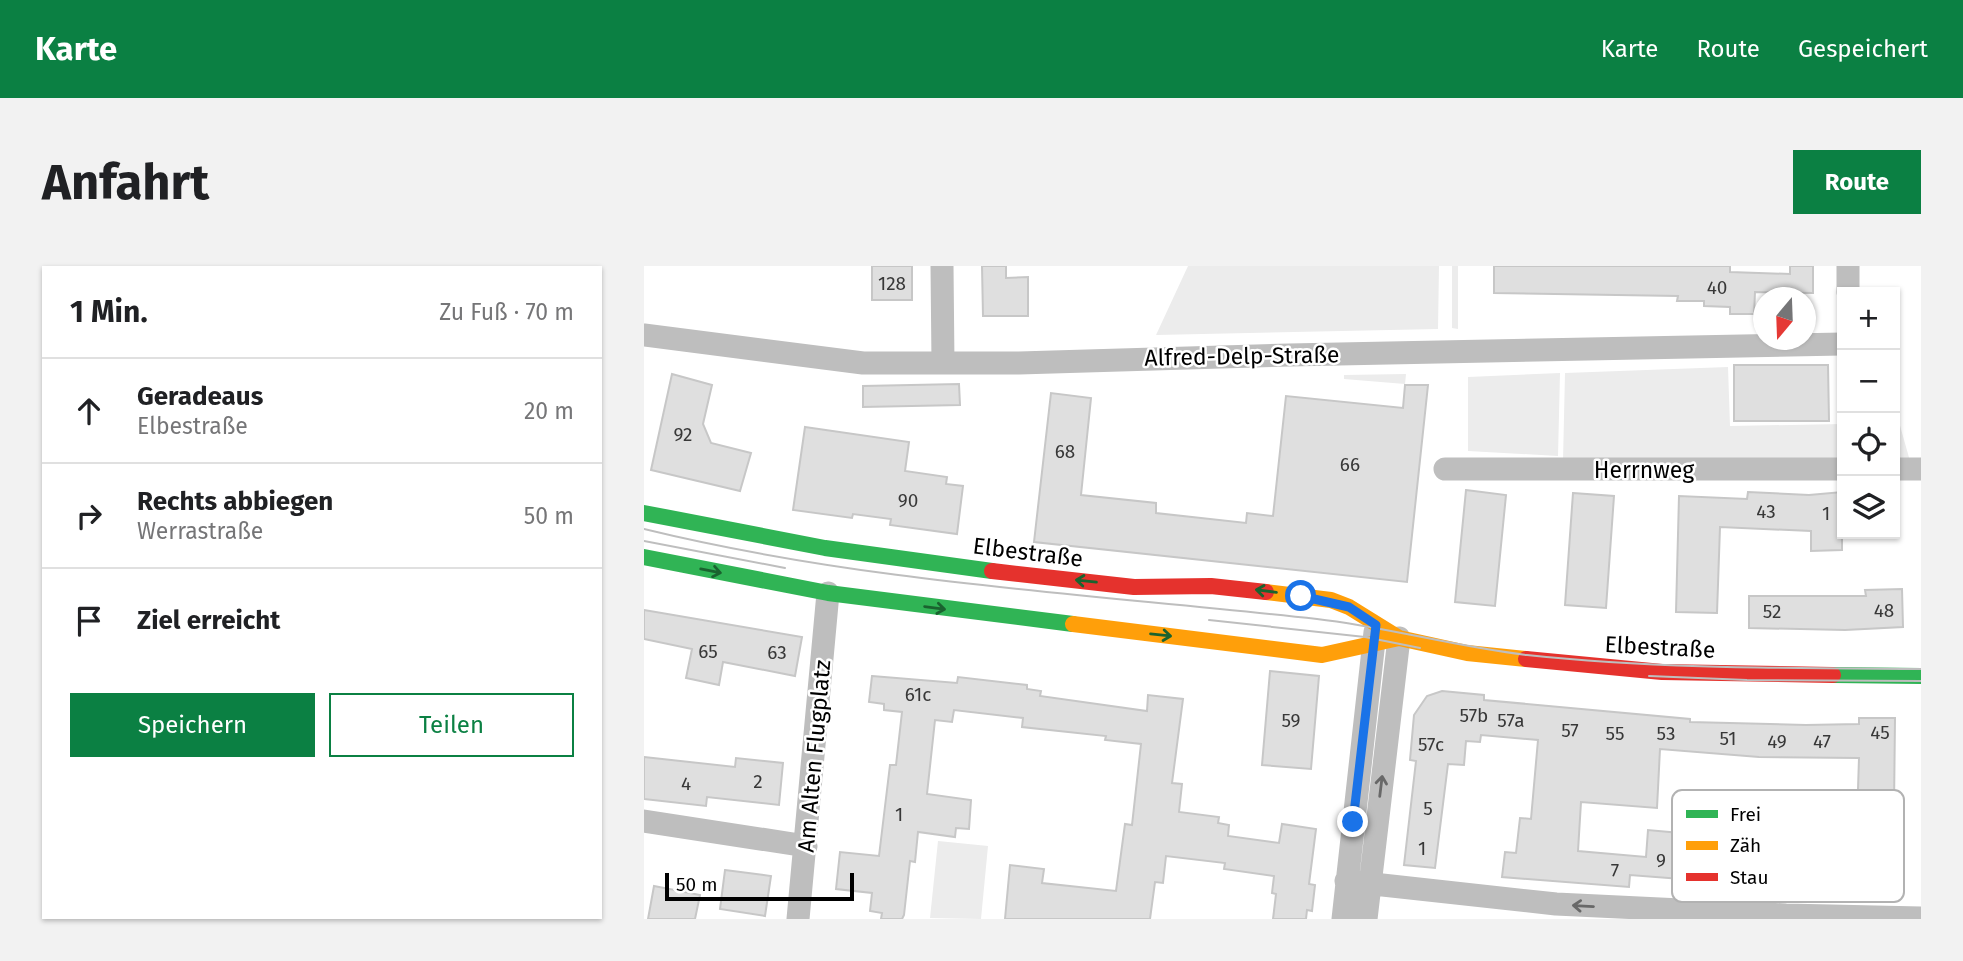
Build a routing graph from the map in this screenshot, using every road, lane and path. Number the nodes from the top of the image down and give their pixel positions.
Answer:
1 (942, 266) edge
2 (1848, 266) edge
3 (1848, 287) edge
4 (644, 335) edge
5 (1837, 344) edge
6 (943, 363) junction
7 (1445, 468) dead end
8 (1837, 469) edge
9 (1900, 469) edge
10 (1921, 470) edge
11 (644, 513) edge
12 (644, 557) edge
13 (828, 593) junction
14 (1375, 635) junction
15 (1399, 638) junction
16 (1921, 676) edge
17 (644, 821) edge
18 (806, 846) junction
19 (1346, 881) junction
20 (1369, 882) junction
21 (1921, 918) edge
22 (798, 919) edge
23 (1343, 919) edge
24 (1366, 919) edge

1 - 6 street
2 - 3 street
4 - 6 street, Alfred-Delp-Straße
5 - 6 street, Alfred-Delp-Straße
7 - 8 street, Herrnweg
9 - 10 street
14 -> 11 main road, Elbestraße
12 -> 13 main road, Elbestraße
13 -> 14 main road, Elbestraße
13 - 18 street, Am Alten Flugplatz
14 - 15 main road, Elbestraße
14 - 19 street
15 - 16 main road, Elbestraße
20 -> 15 street
17 - 18 street
18 - 22 street, Am Alten Flugplatz
19 - 20 street
19 - 23 street
21 -> 20 street
20 - 24 street

